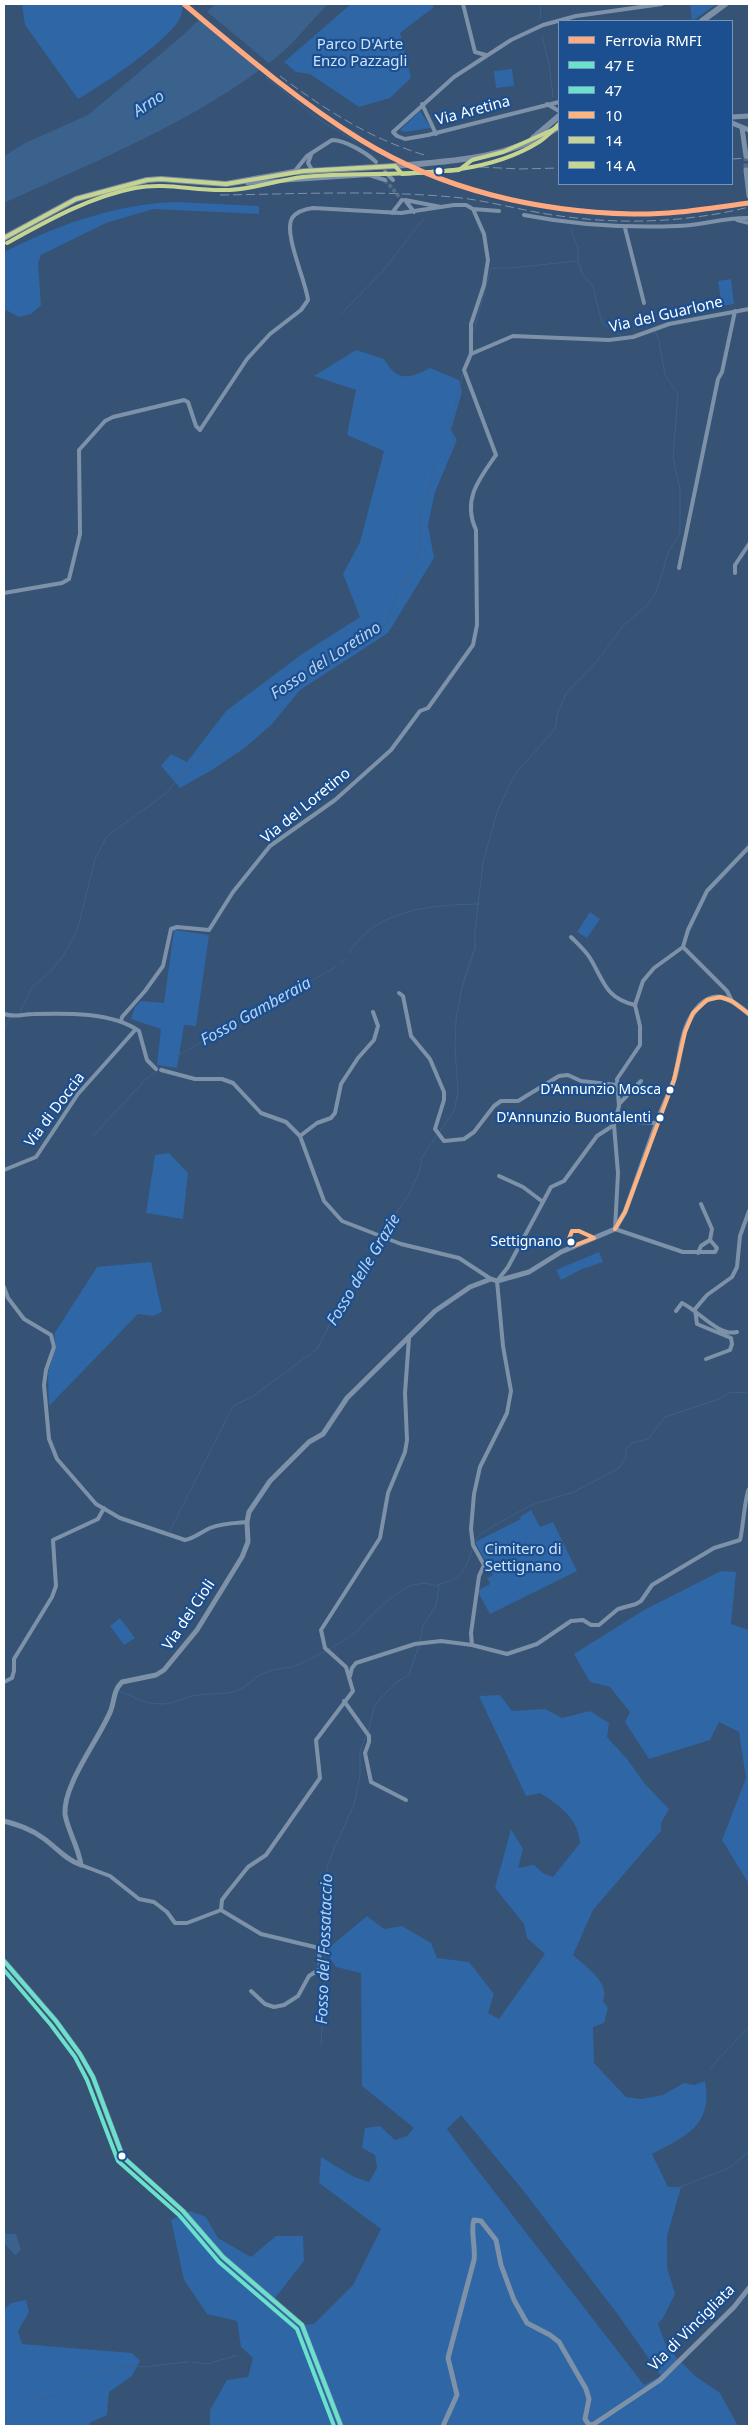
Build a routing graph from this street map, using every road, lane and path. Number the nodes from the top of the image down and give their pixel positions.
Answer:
1 (463, 4) edge
2 (662, 4) edge
3 (725, 4) edge
4 (563, 20) edge
5 (703, 20) edge
6 (558, 21) edge
7 (486, 55) junction
8 (558, 102) edge
9 (422, 104) junction
10 (547, 104) junction
11 (558, 110) edge
12 (749, 116) edge
13 (558, 117) edge
14 (733, 117) edge
15 (742, 117) junction
16 (733, 123) edge
17 (558, 127) edge
18 (741, 127) junction
19 (749, 130) edge
20 (436, 134) junction
21 (528, 142) junction
22 (312, 152) junction
23 (746, 156) dead end
24 (376, 162) dead end
25 (312, 170) junction
26 (746, 170) dead end
27 (294, 172) junction
28 (386, 172) dead end
29 (385, 180) tunnel mouth
30 (393, 180) dead end
31 (242, 183) junction
32 (749, 196) edge
33 (404, 199) junction
34 (443, 207) junction
35 (473, 209) junction
36 (499, 211) dead end
37 (392, 212) junction
38 (414, 212) junction
39 (401, 213) junction
40 (524, 215) dead end
41 (728, 218) junction
42 (749, 218) edge
43 (749, 222) edge
44 (625, 228) junction
45 (4, 238) edge
46 (644, 303) dead end
47 (749, 309) edge
48 (735, 311) junction
49 (471, 354) junction
50 (749, 544) edge
51 (679, 568) dead end
52 (735, 573) dead end
53 (4, 593) edge
54 (749, 847) edge
55 (571, 938) dead end
56 (683, 947) junction
57 (399, 993) dead end
58 (731, 999) junction
59 (635, 1004) junction
60 (373, 1012) dead end
61 (4, 1014) edge
62 (749, 1014) edge
63 (121, 1022) junction
64 (136, 1029) junction
65 (156, 1069) dead end
66 (161, 1070) dead end
67 (642, 1081) dead end
68 (617, 1084) junction
69 (619, 1104) junction
70 (614, 1123) junction
71 (656, 1123) junction
72 (300, 1136) junction
73 (4, 1170) edge
74 (499, 1176) dead end
75 (543, 1202) junction
76 (701, 1204) dead end
77 (749, 1211) edge
78 (615, 1229) junction
79 (595, 1238) junction
80 (710, 1240) junction
81 (571, 1247) junction
82 (698, 1253) junction
83 (490, 1279) junction
84 (497, 1281) junction
85 (4, 1286) edge
86 (695, 1309) junction
87 (676, 1312) dead end
88 (737, 1332) dead end
89 (409, 1338) junction
90 (706, 1359) dead end
91 (749, 1489) edge
92 (104, 1508) junction
93 (247, 1522) junction
94 (472, 1645) junction
95 (350, 1676) junction
96 (4, 1682) edge
97 (344, 1702) junction
98 (406, 1800) dead end
99 (4, 1821) edge
100 (81, 1865) junction
101 (221, 1910) junction
102 (4, 1960) edge
103 (251, 1991) dead end
104 (749, 2288) edge
105 (341, 2426) edge
106 (443, 2426) edge

1 - 7 street
2 - 4 street
3 - 5 main road
6 - 7 street
7 - 9 street
8 - 10 street, Via Aretina
9 - 20 street
9 - 20 street, Via Aretina
10 - 11 street
10 - 20 street, Via Aretina
12 - 15 street
13 - 21 main road
14 - 15 street
15 - 18 street
16 - 18 street
17 - 21 main road
18 - 19 street
18 - 23 street
21 - 25 main road, bridge
22 - 24 street
22 - 25 street
22 - 27 street
25 - 27 main road
26 - 32 street
27 - 31 main road
28 - 30 street
29 - 31 street
31 - 45 main road
33 - 34 street
33 - 37 street
33 - 38 street
33 - 39 street
34 - 35 street
34 - 38 street
35 - 36 street
35 - 49 street, Via del Loretino
37 - 39 street
37 - 53 street
38 - 39 street
40 - 44 street
41 - 42 street
41 - 43 street
41 - 44 street
44 - 46 street
47 - 48 street, Via del Guarlone
48 - 49 street, Via del Guarlone
48 - 51 street
49 - 63 street, Via del Loretino
50 - 52 street
54 - 56 street
55 - 59 street
56 - 58 street
56 - 59 street
57 - 68 street
58 - 62 street
58 - 71 street
59 - 68 street
60 - 72 street
61 - 63 street
63 - 64 street
64 - 65 street
64 - 73 street, Via di Doccia
66 - 72 street
67 - 69 street
68 - 69 street
69 - 70 street
70 - 71 street
70 - 75 street
70 - 78 street
71 - 78 street
72 - 83 street
74 - 75 street
75 - 84 street
76 - 80 street
77 - 86 street
78 - 79 street
78 - 82 street
79 - 81 street
79 - 81 street
80 - 82 street
80 - 82 street
81 - 84 street
83 - 84 street
83 - 89 street, Via dei Cioli
84 - 94 street
85 - 92 street
86 - 87 street
86 - 88 street
86 - 90 street
89 - 93 street, Via dei Cioli
89 - 95 street
91 - 94 street
92 - 93 street
92 - 96 street
93 - 100 street, Via dei Cioli
94 - 95 street
95 - 97 street
97 - 98 street
97 - 101 street
99 - 100 street
100 - 101 street
101 - 103 street
102 - 105 street
104 - 106 street, Via di Vincigliata

